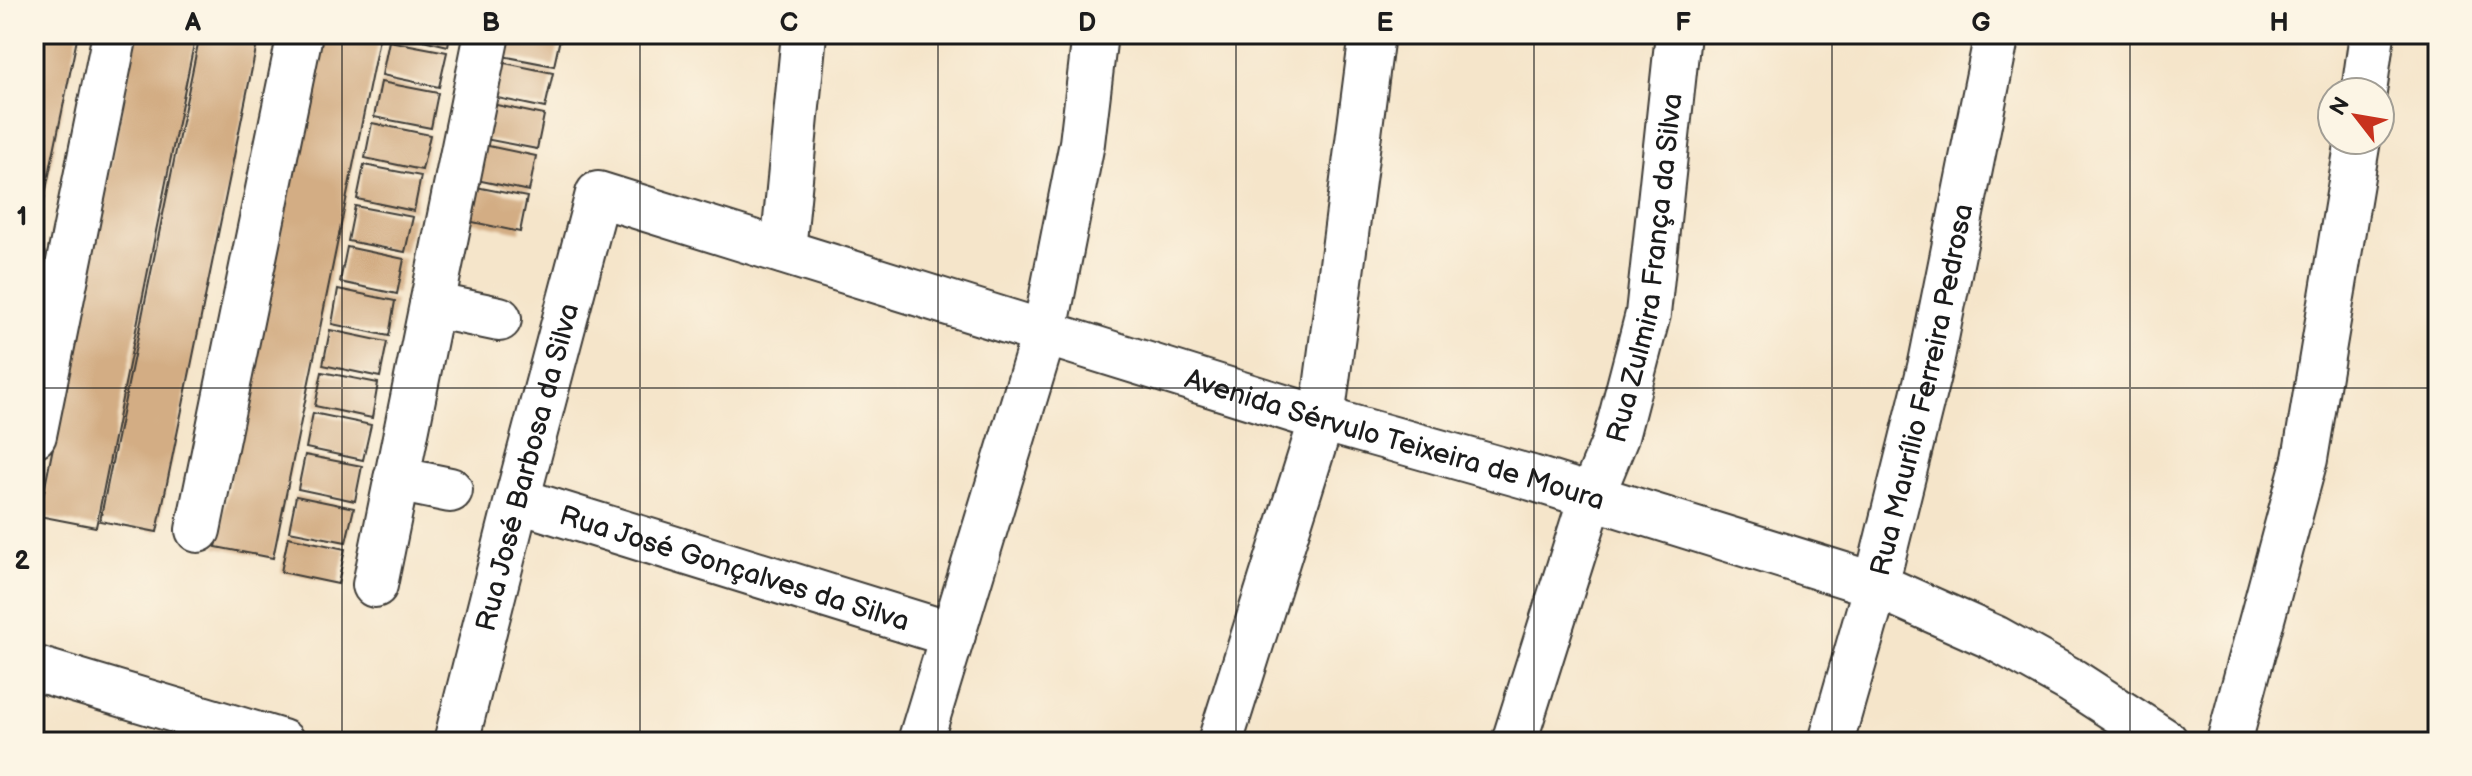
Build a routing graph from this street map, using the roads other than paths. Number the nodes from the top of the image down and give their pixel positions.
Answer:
1 (115, 34) edge
2 (300, 34) edge
3 (487, 34) edge
4 (804, 34) edge
5 (1095, 34) edge
6 (1372, 34) edge
7 (1678, 34) edge
8 (1997, 34) edge
9 (2372, 34) edge
10 (2366, 76) edge
11 (2355, 156) edge
12 (598, 194) joint
13 (783, 251) junction
14 (432, 305) junction
15 (499, 319) dead end
16 (1045, 331) junction
17 (1322, 419) junction
18 (34, 435) edge
19 (396, 479) junction
20 (450, 490) dead end
21 (1591, 498) junction
22 (517, 500) junction
23 (198, 530) dead end
24 (375, 585) dead end
25 (1876, 585) junction
26 (953, 635) junction
27 (34, 668) edge
28 (282, 742) edge
29 (456, 742) edge
30 (920, 742) edge
31 (1220, 742) edge
32 (1514, 742) edge
33 (1831, 742) edge
34 (2166, 742) edge
35 (2229, 742) edge

1 - 18 street
2 - 23 street
3 - 14 street
4 - 13 street
5 - 16 street
6 - 17 street
7 - 21 street, Rua Zulmira França da Silva
8 - 25 street, Rua Maurílio Ferreira Pedrosa
9 - 10 street
11 - 35 street
12 - 13 street, Avenida Sérvulo Teixeira de Moura
12 - 22 street, Rua José Barbosa da Silva
13 - 16 street, Avenida Sérvulo Teixeira de Moura
14 - 15 street
14 - 19 street
16 - 17 street, Avenida Sérvulo Teixeira de Moura
16 - 26 street
17 - 21 street, Avenida Sérvulo Teixeira de Moura
17 - 31 street
19 - 20 street
19 - 24 street
21 - 25 street, Avenida Sérvulo Teixeira de Moura
21 - 32 street, Rua Zulmira França da Silva
22 - 26 street, Rua José Gonçalves da Silva
22 - 29 street, Rua José Barbosa da Silva
25 - 33 street, Rua Maurílio Ferreira Pedrosa
25 - 34 street, Avenida Sérvulo Teixeira de Moura
26 - 30 street
27 - 28 street

